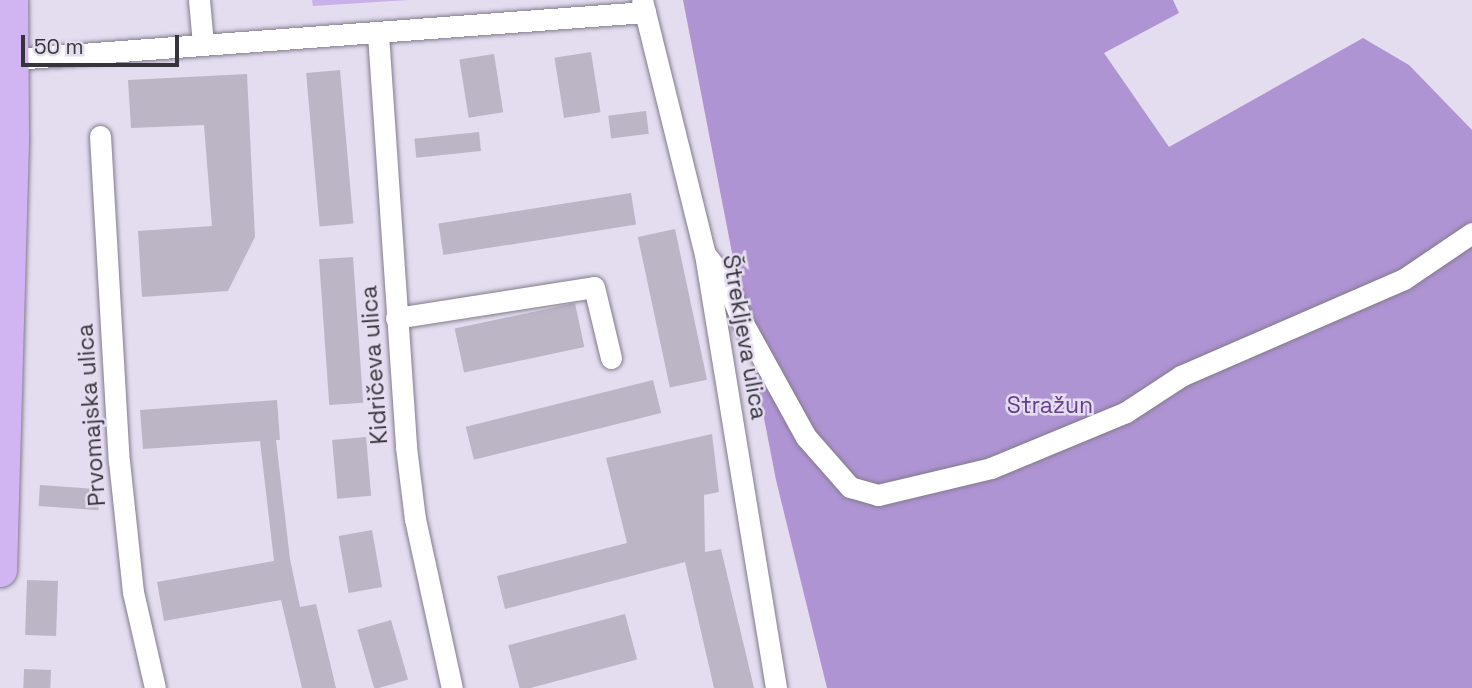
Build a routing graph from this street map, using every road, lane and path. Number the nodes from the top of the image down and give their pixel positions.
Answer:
1 (11, 0) edge
2 (200, 0) edge
3 (643, 6) edge
4 (378, 34) junction
5 (203, 44) junction
6 (7, 59) edge
7 (100, 136) dead end
8 (1472, 233) edge
9 (705, 254) junction
10 (396, 318) junction
11 (611, 358) dead end
12 (0, 570) edge
13 (155, 688) edge
14 (452, 688) edge
15 (776, 688) edge

1 - 6 main road
2 - 5 street
3 - 4 street
3 - 9 street, Štrekljeva ulica
4 - 5 street
4 - 10 street, Kidričeva ulica
5 - 6 street
6 - 12 main road
7 - 13 street, Prvomajska ulica
8 - 9 street
9 - 15 street, Štrekljeva ulica
10 - 11 street
10 - 14 street, Kidričeva ulica

